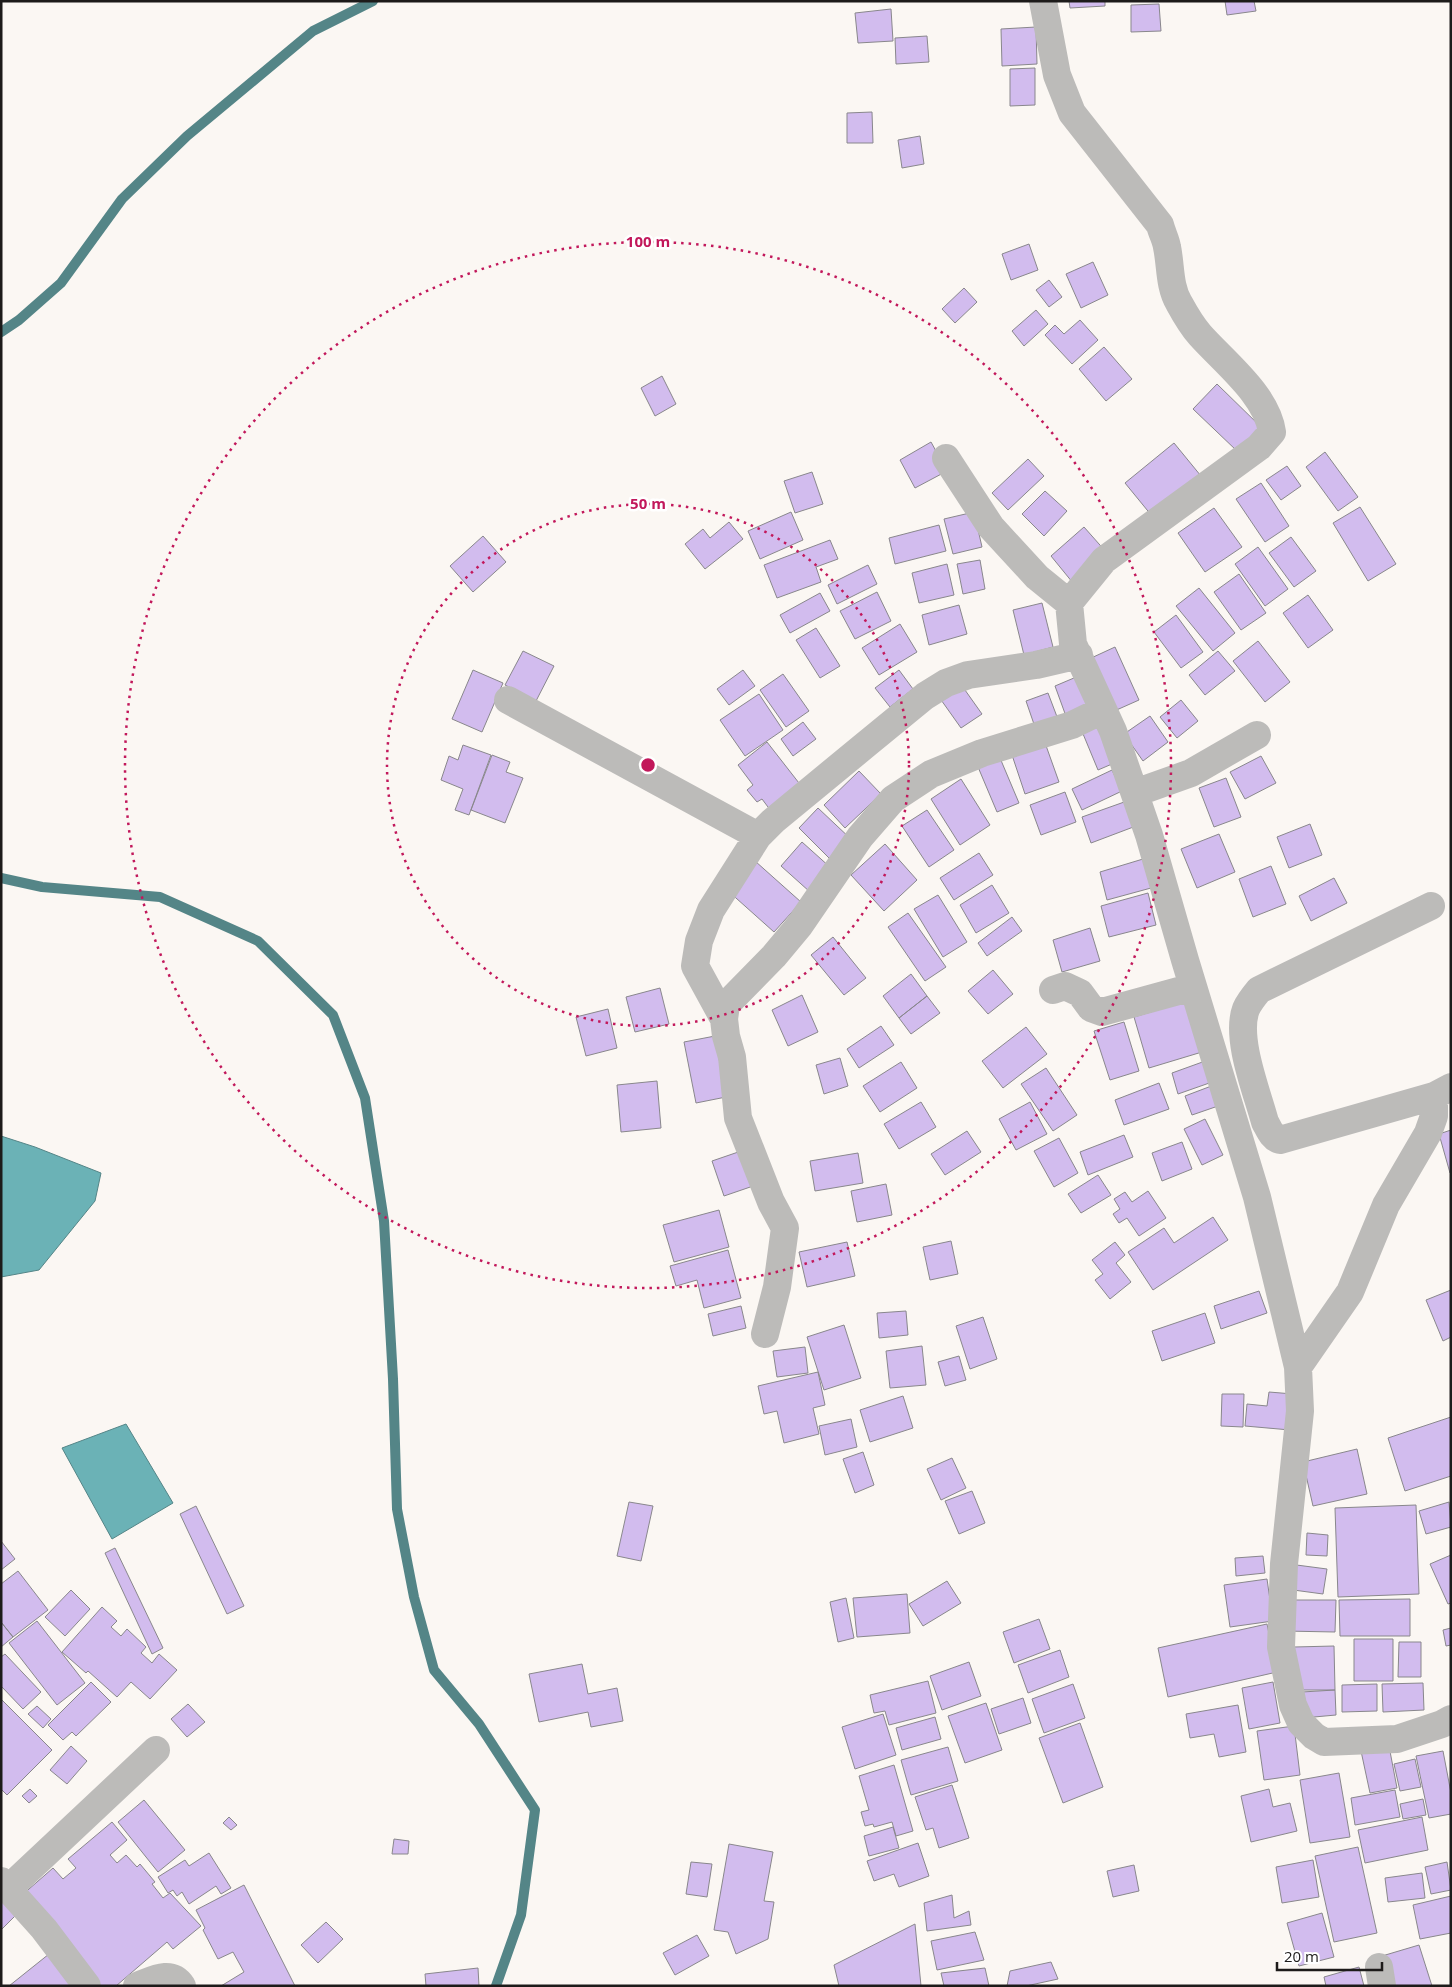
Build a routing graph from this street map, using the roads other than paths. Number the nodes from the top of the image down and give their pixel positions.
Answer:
1 (1043, 1) edge
2 (946, 458) dead end
3 (1069, 603) junction
4 (1079, 655) junction
5 (508, 700) dead end
6 (1103, 710) junction
7 (1257, 735) dead end
8 (1135, 793) junction
9 (758, 836) junction
10 (1431, 906) dead end
11 (1193, 987) junction
12 (1053, 990) dead end
13 (724, 1019) junction
14 (1442, 1092) edge
15 (765, 1334) dead end
16 (1298, 1367) junction
17 (1451, 1719) edge
18 (156, 1750) dead end
19 (5, 1885) edge
20 (87, 1986) edge
21 (137, 1986) edge
22 (182, 1986) edge

1 - 3 street
2 - 3 street
3 - 4 street
4 - 6 street
4 - 9 street
5 - 9 street
6 - 8 street
6 - 13 street
7 - 8 street
8 - 11 street
9 - 13 street
10 - 14 street
11 - 12 street
11 - 16 street
13 - 15 street
14 - 16 street
16 - 17 street
18 - 19 street
19 - 20 street
21 - 22 street

